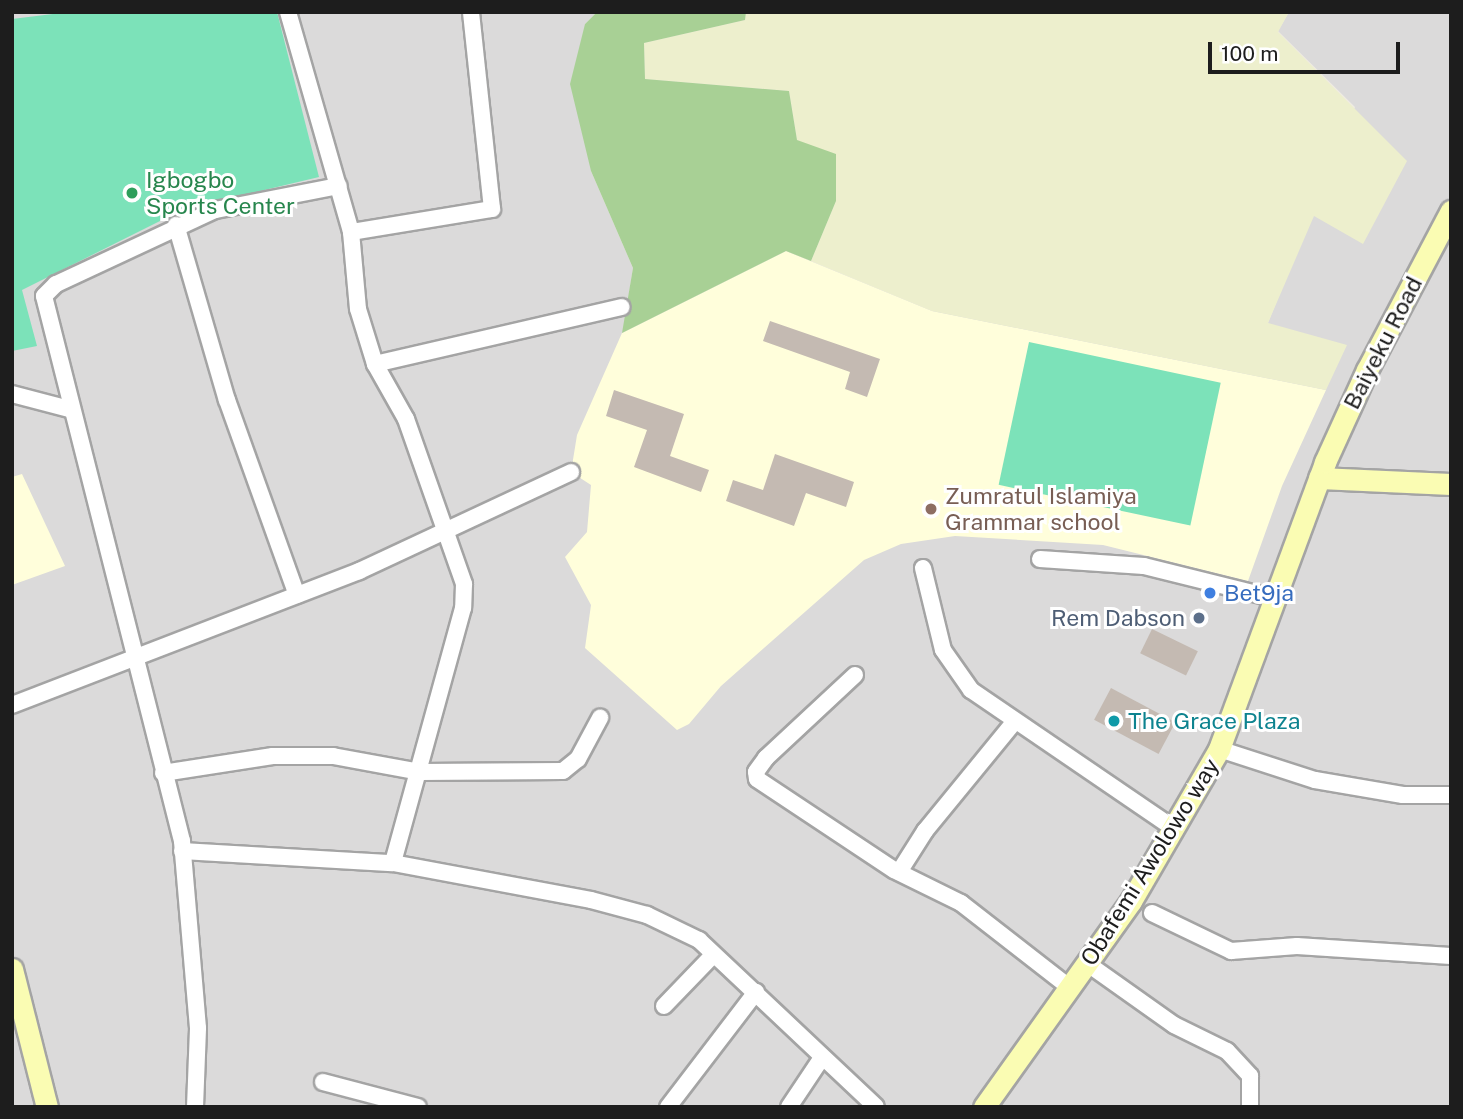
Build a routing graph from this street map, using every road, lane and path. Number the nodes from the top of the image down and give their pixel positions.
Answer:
1 (288, 12) edge
2 (471, 12) edge
3 (340, 186) junction
4 (1450, 213) edge
5 (176, 225) junction
6 (351, 232) junction
7 (621, 307) dead end
8 (375, 364) junction
9 (12, 394) edge
10 (69, 408) junction
11 (571, 472) dead end
12 (1319, 478) junction
13 (1451, 484) edge
14 (448, 529) junction
15 (1040, 559) dead end
16 (923, 569) dead end
17 (297, 595) junction
18 (1277, 599) junction
19 (138, 656) junction
20 (855, 675) dead end
21 (12, 705) edge
22 (600, 718) dead end
23 (1015, 720) junction
24 (1219, 749) junction
25 (420, 772) junction
26 (163, 773) junction
27 (1451, 795) edge
28 (1173, 828) junction
29 (182, 851) junction
30 (393, 863) junction
31 (899, 872) junction
32 (1152, 913) dead end
33 (713, 954) junction
34 (1451, 956) edge
35 (1088, 964) junction
36 (12, 969) edge
37 (1070, 988) junction
38 (756, 992) junction
39 (664, 1006) dead end
40 (19, 1020) edge
41 (821, 1059) junction
42 (323, 1082) dead end
43 (47, 1107) edge
44 (195, 1107) edge
45 (418, 1107) edge
46 (668, 1107) edge
47 (789, 1107) edge
48 (876, 1107) edge
49 (984, 1107) edge
50 (1250, 1107) edge

1 - 3 street
2 - 6 street
3 - 5 street
3 - 6 street
4 - 12 main road, Baiyeku Road
5 - 10 street
5 - 17 street
6 - 8 street
7 - 8 street
8 - 14 street
9 - 10 street
10 - 19 street
11 - 14 street
12 - 13 main road
12 - 18 main road, Obafemi Awolowo way
14 - 17 street
14 - 25 street
15 - 18 street
16 - 23 street
17 - 19 street
18 - 24 main road, Obafemi Awolowo way
19 - 21 street
19 - 26 street
20 - 31 street
22 - 25 street
23 - 28 street
23 - 31 street
24 - 27 street
24 - 28 main road, Obafemi Awolowo way
25 - 26 street
25 - 30 street
26 - 29 street
28 - 35 main road, Obafemi Awolowo way
29 - 30 street
29 - 44 street
30 - 33 street
31 - 37 street
32 - 34 street
33 - 38 street
33 - 39 street
35 - 37 main road, Obafemi Awolowo way
35 - 50 street
36 - 40 main road
37 - 49 main road, Obafemi Awolowo way
38 - 41 street
38 - 46 street
40 - 43 main road
41 - 47 street
41 - 48 street
42 - 45 street

